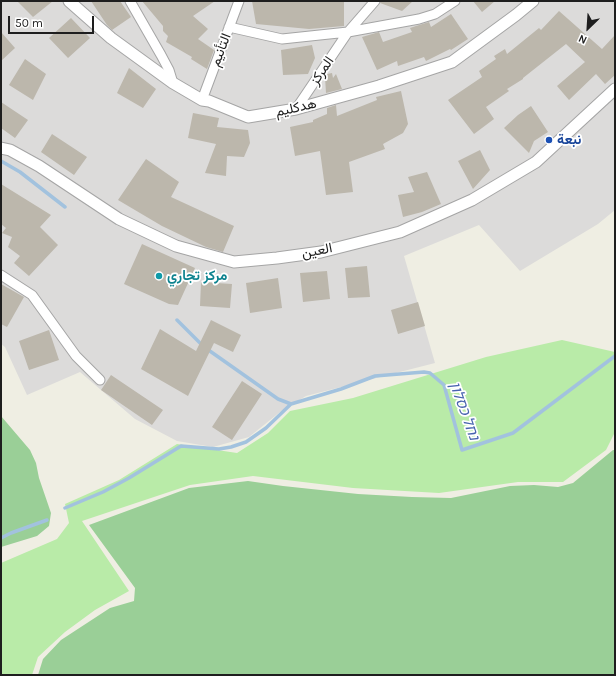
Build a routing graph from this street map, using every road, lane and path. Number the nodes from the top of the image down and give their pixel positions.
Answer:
1 (69, 1) edge
2 (130, 1) edge
3 (239, 1) edge
4 (375, 1) edge
5 (456, 1) edge
6 (533, 1) edge
7 (230, 27) junction
8 (348, 32) junction
9 (173, 84) junction
10 (615, 89) edge
11 (202, 100) junction
12 (296, 109) junction
13 (1, 148) edge
14 (1, 275) edge
15 (100, 380) dead end

1 - 9 street, هدكليم
2 - 9 street
3 - 7 street, التأنيم
4 - 8 street, المركز
5 - 8 street
6 - 12 street, هدكليم
7 - 8 street
7 - 11 street, التأنيم
8 - 12 street, المركز
9 - 11 street, هدكليم
10 - 13 street, العين
11 - 12 street, هدكليم
14 - 15 street

